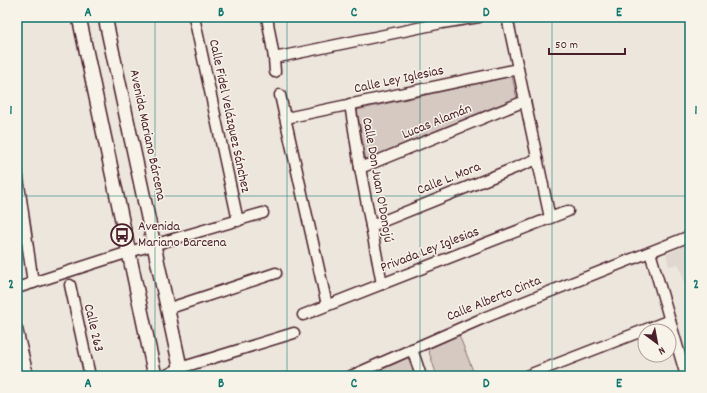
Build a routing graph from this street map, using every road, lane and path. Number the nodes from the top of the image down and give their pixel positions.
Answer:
1 (79, 17) edge
2 (105, 17) edge
3 (194, 17) edge
4 (267, 17) edge
5 (479, 17) edge
6 (507, 17) edge
7 (442, 20) edge
8 (274, 58) junction
9 (518, 69) junction
10 (275, 72) dead end
11 (280, 95) dead end
12 (525, 102) junction
13 (350, 104) junction
14 (286, 118) junction
15 (537, 159) junction
16 (360, 168) junction
17 (17, 171) edge
18 (568, 211) dead end
19 (263, 213) dead end
20 (550, 218) junction
21 (238, 221) junction
22 (370, 226) junction
23 (690, 236) edge
24 (154, 244) junction
25 (129, 252) junction
26 (650, 252) junction
27 (276, 273) dead end
28 (34, 283) junction
29 (382, 284) junction
30 (70, 285) dead end
31 (17, 288) edge
32 (327, 306) junction
33 (167, 309) junction
34 (303, 315) dead end
35 (670, 320) junction
36 (17, 329) edge
37 (294, 333) dead end
38 (412, 349) junction
39 (181, 372) edge
40 (28, 376) edge
41 (90, 376) edge
42 (155, 376) edge
43 (165, 376) edge
44 (350, 376) edge
45 (421, 376) edge
46 (526, 376) edge
47 (686, 376) edge

1 - 25 street
2 - 24 street, Avenida Mariano Bárcena
3 - 21 street, Calle Fidel Velázquez Sánchez
4 - 8 street
5 - 7 street
6 - 9 street
7 - 8 street
8 - 10 street
9 - 12 street
9 - 13 street, Calle Ley Iglesias
11 - 14 street
12 - 15 street
12 - 16 street, Lucas Alamán
13 - 14 street, Calle Ley Iglesias
13 - 16 street, Calle Don Juan O'Donojú
14 - 32 street
15 - 20 street
15 - 22 street, Calle L. Mora
16 - 22 street, Calle Don Juan O'Donojú
17 - 28 street
18 - 20 street, Privada Ley Iglesias
19 - 21 street
20 - 29 street, Privada Ley Iglesias
21 - 24 street
22 - 29 street, Calle Don Juan O'Donojú
23 - 26 street, Calle Alberto Cinta
24 - 25 street
24 - 33 street, Avenida Mariano Bárcena
25 - 28 street
25 - 42 street
26 - 35 street
26 - 38 street, Calle Alberto Cinta
27 - 33 street
28 - 31 street
29 - 32 street, Privada Ley Iglesias
30 - 41 street, Calle 263
32 - 34 street, Privada Ley Iglesias
33 - 39 street, Avenida Mariano Bárcena
35 - 46 street
35 - 47 street
36 - 40 street
37 - 39 street
38 - 44 street, Calle Alberto Cinta
38 - 45 street
39 - 43 street

